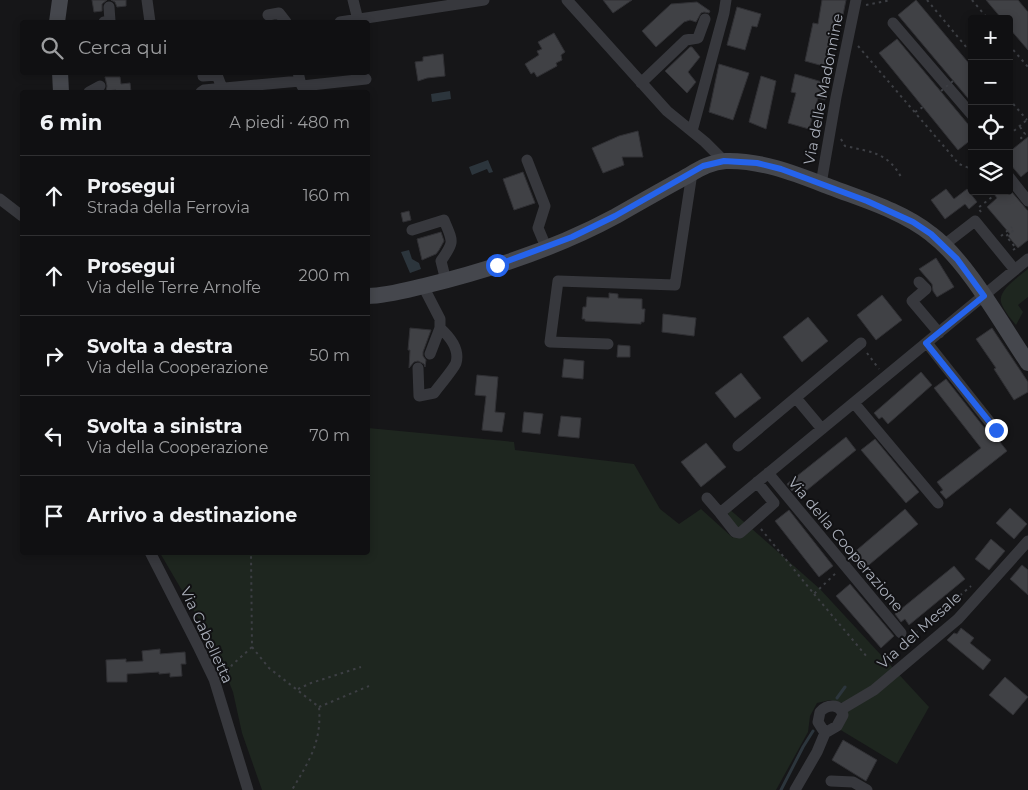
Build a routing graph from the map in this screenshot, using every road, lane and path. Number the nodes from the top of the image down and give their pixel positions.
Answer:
1 (60, 0) edge
2 (148, 0) edge
3 (353, 0) edge
4 (484, 0) edge
5 (568, 0) edge
6 (726, 0) edge
7 (891, 0) edge
8 (927, 0) edge
9 (972, 0) edge
10 (425, 4) edge
11 (855, 4) edge
12 (109, 7) dead end
13 (268, 15) dead end
14 (985, 15) edge
15 (705, 19) dead end
16 (57, 20) edge
17 (110, 20) edge
18 (150, 20) edge
19 (284, 20) edge
20 (358, 20) joint
21 (893, 23) dead end
22 (849, 35) junction
23 (968, 49) edge
24 (1013, 50) edge
25 (1028, 67) edge
26 (60, 75) edge
27 (203, 76) dead end
28 (366, 79) dead end
29 (953, 81) dead end
30 (300, 83) edge
31 (641, 83) junction
32 (100, 86) dead end
33 (222, 88) junction
34 (256, 89) edge
35 (62, 90) edge
36 (93, 90) edge
37 (204, 90) edge
38 (941, 91) dead end
39 (1013, 104) edge
40 (922, 106) dead end
41 (968, 110) edge
42 (915, 112) junction
43 (1027, 120) edge
44 (1020, 126) junction
45 (692, 131) junction
46 (1013, 132) edge
47 (829, 135) junction
48 (1023, 141) dead end
49 (705, 142) junction
50 (527, 160) dead end
51 (724, 161) junction
52 (968, 168) edge
53 (698, 170) junction
54 (902, 179) dead end
55 (1028, 180) edge
56 (1013, 182) edge
57 (821, 184) junction
58 (1018, 189) junction
59 (991, 195) edge
60 (0, 198) edge
61 (1028, 201) edge
62 (982, 213) dead end
63 (20, 214) edge
64 (1013, 228) joint
65 (412, 230) dead end
66 (944, 245) junction
67 (546, 247) junction
68 (1028, 259) edge
69 (1015, 270) junction
70 (446, 281) junction
71 (919, 282) dead end
72 (423, 286) junction
73 (370, 296) edge
74 (984, 296) junction
75 (440, 328) junction
76 (939, 333) junction
77 (860, 343) joint
78 (926, 343) junction
79 (608, 344) dead end
80 (430, 354) dead end
81 (1028, 363) edge
82 (418, 368) dead end
83 (885, 377) junction
84 (796, 398) junction
85 (854, 402) junction
86 (822, 429) junction
87 (996, 430) dead end
88 (738, 446) dead end
89 (768, 473) junction
90 (757, 482) junction
91 (707, 498) dead end
92 (938, 503) dead end
93 (720, 513) junction
94 (754, 521) junction
95 (1028, 541) edge
96 (152, 555) edge
97 (251, 555) edge
98 (844, 565) junction
99 (971, 586) dead end
100 (814, 594) junction
101 (901, 633) joint
102 (252, 647) junction
103 (868, 658) dead end
104 (361, 666) dead end
105 (369, 686) dead end
106 (298, 689) junction
107 (217, 691) junction
108 (319, 707) junction
109 (842, 709) junction
110 (825, 733) junction
111 (831, 781) dead end
112 (248, 790) edge
113 (292, 790) edge
114 (795, 790) edge
115 (867, 790) edge

1 - 16 street
2 - 18 street
3 - 20 street
4 - 10 street
5 - 31 street
6 - 45 street
7 - 11 path
8 - 23 path
9 - 14 path
10 - 20 street
11 - 22 street, Via delle Madonnine
12 - 17 street
13 - 19 street
15 - 31 street
21 - 41 street
22 - 42 path
22 - 47 street, Via delle Madonnine
24 - 25 path
26 - 35 street
27 - 33 street
28 - 30 street
29 - 38 path, bridge
30 - 34 street
31 - 45 street
32 - 36 street
33 - 34 street
33 - 37 street
39 - 43 path
40 - 42 path
42 - 52 path
43 - 44 path
44 - 46 path
44 - 48 path
45 - 49 street
47 - 54 path
47 - 57 street, Via delle Madonnine
49 - 51 street
49 - 53 street
50 - 67 street
51 - 53 street
51 - 57 street
53 - 67 street
53 - 79 street
55 - 58 street
56 - 58 street
57 - 66 street
58 - 61 street
59 - 62 path
60 - 63 street
64 - 64 path
65 - 70 street
66 - 69 street
66 - 74 street
67 - 70 street
68 - 69 street, Via della Cooperazione
69 - 74 street, Via della Cooperazione
70 - 72 street
71 - 76 street
72 - 73 street
72 - 75 street
74 - 76 street, Via della Cooperazione
74 - 81 street
75 - 80 street
75 - 82 street
76 - 78 street, Via della Cooperazione
77 - 83 path
77 - 84 street
78 - 83 street, Via della Cooperazione
78 - 87 street
83 - 85 street, Via della Cooperazione
84 - 86 street
84 - 88 street
85 - 86 street, Via della Cooperazione
85 - 92 street
86 - 89 street, Via della Cooperazione
89 - 90 street, Via della Cooperazione
89 - 98 street, Via della Cooperazione
90 - 93 street, Via della Cooperazione
90 - 94 street, Via della Cooperazione
91 - 93 street
93 - 94 street, Via della Cooperazione
94 - 100 path
95 - 109 street, Via del Mesale
96 - 107 street, Via Gabelletta
97 - 102 path
98 - 100 path
98 - 101 street, Via della Cooperazione
99 - 101 path
100 - 103 path
102 - 106 path
102 - 107 path
104 - 106 path
105 - 108 path
106 - 108 path
107 - 112 street, Via Gabelletta
108 - 113 path
109 - 110 street
109 - 110 street, Via del Mesale
110 - 114 street
111 - 115 street

